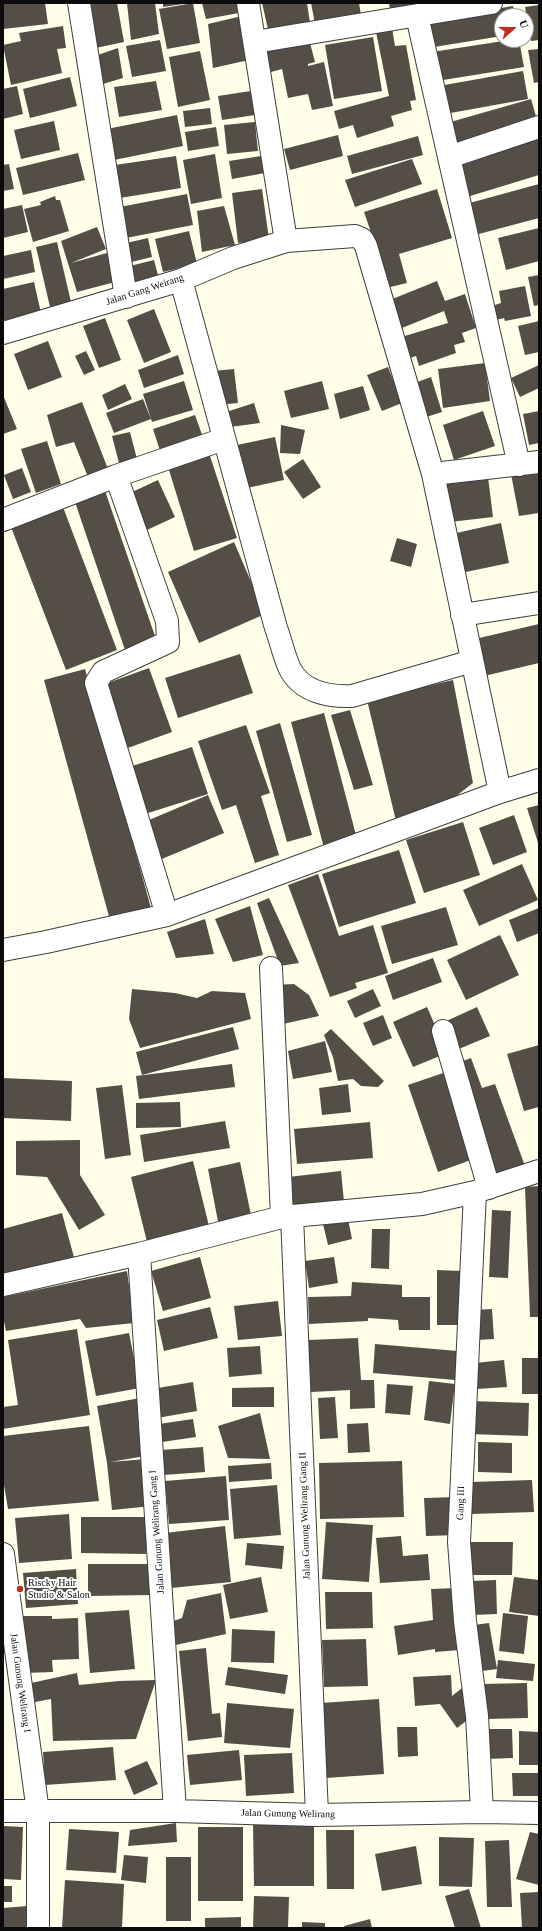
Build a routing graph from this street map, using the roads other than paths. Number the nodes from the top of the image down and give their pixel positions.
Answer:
1 (79, 3) edge
2 (248, 3) edge
3 (491, 3) edge
4 (382, 12) edge
5 (417, 16) junction
6 (255, 42) junction
7 (539, 127) edge
8 (449, 157) junction
9 (286, 241) junction
10 (181, 280) junction
11 (126, 297) junction
12 (3, 333) edge
13 (224, 439) junction
14 (529, 463) edge
15 (433, 474) junction
16 (116, 476) junction
17 (3, 520) edge
18 (539, 603) edge
19 (462, 615) junction
20 (472, 661) junction
21 (539, 780) edge
22 (500, 792) junction
23 (168, 914) junction
24 (3, 950) edge
25 (271, 968) dead end
26 (443, 1031) dead end
27 (539, 1171) edge
28 (482, 1190) junction
29 (287, 1216) junction
30 (139, 1254) junction
31 (3, 1285) edge
32 (3, 1554) edge
33 (3, 1811) edge
34 (175, 1811) junction
35 (38, 1812) junction
36 (482, 1812) junction
37 (539, 1813) edge
38 (317, 1815) junction
39 (38, 1928) edge

1 - 11 street
2 - 6 street
3 - 5 street
4 - 5 street
4 - 6 street
5 - 8 street
6 - 9 street
7 - 8 street
8 - 14 street
9 - 10 street, Jalan Gang Weirang
9 - 15 street, Jalan Gang Weirang
10 - 11 street, Jalan Gang Weirang
10 - 13 street
11 - 12 street, Jalan Gang Weirang
13 - 16 street
13 - 20 street
14 - 15 street
15 - 19 street
16 - 17 street
16 - 23 street
18 - 19 street
19 - 20 street
20 - 22 street
21 - 22 street
22 - 23 street
23 - 24 street
25 - 29 street, Jalan Gunung Welirang Gang II
26 - 28 street, Gang III
27 - 28 street
28 - 29 street
28 - 36 street, Gang III
29 - 30 street
29 - 38 street, Jalan Gunung Welirang Gang II
30 - 31 street
30 - 34 street, Jalan Gunung Welirang Gang I
32 - 35 street, Jalan Gunung Welirang I
33 - 35 street, Jalan Gunung Welirang
34 - 35 street, Jalan Gunung Welirang
34 - 38 street, Jalan Gunung Welirang
35 - 39 street
36 - 37 street, Jalan Gunung Welirang
36 - 38 street, Jalan Gunung Welirang

